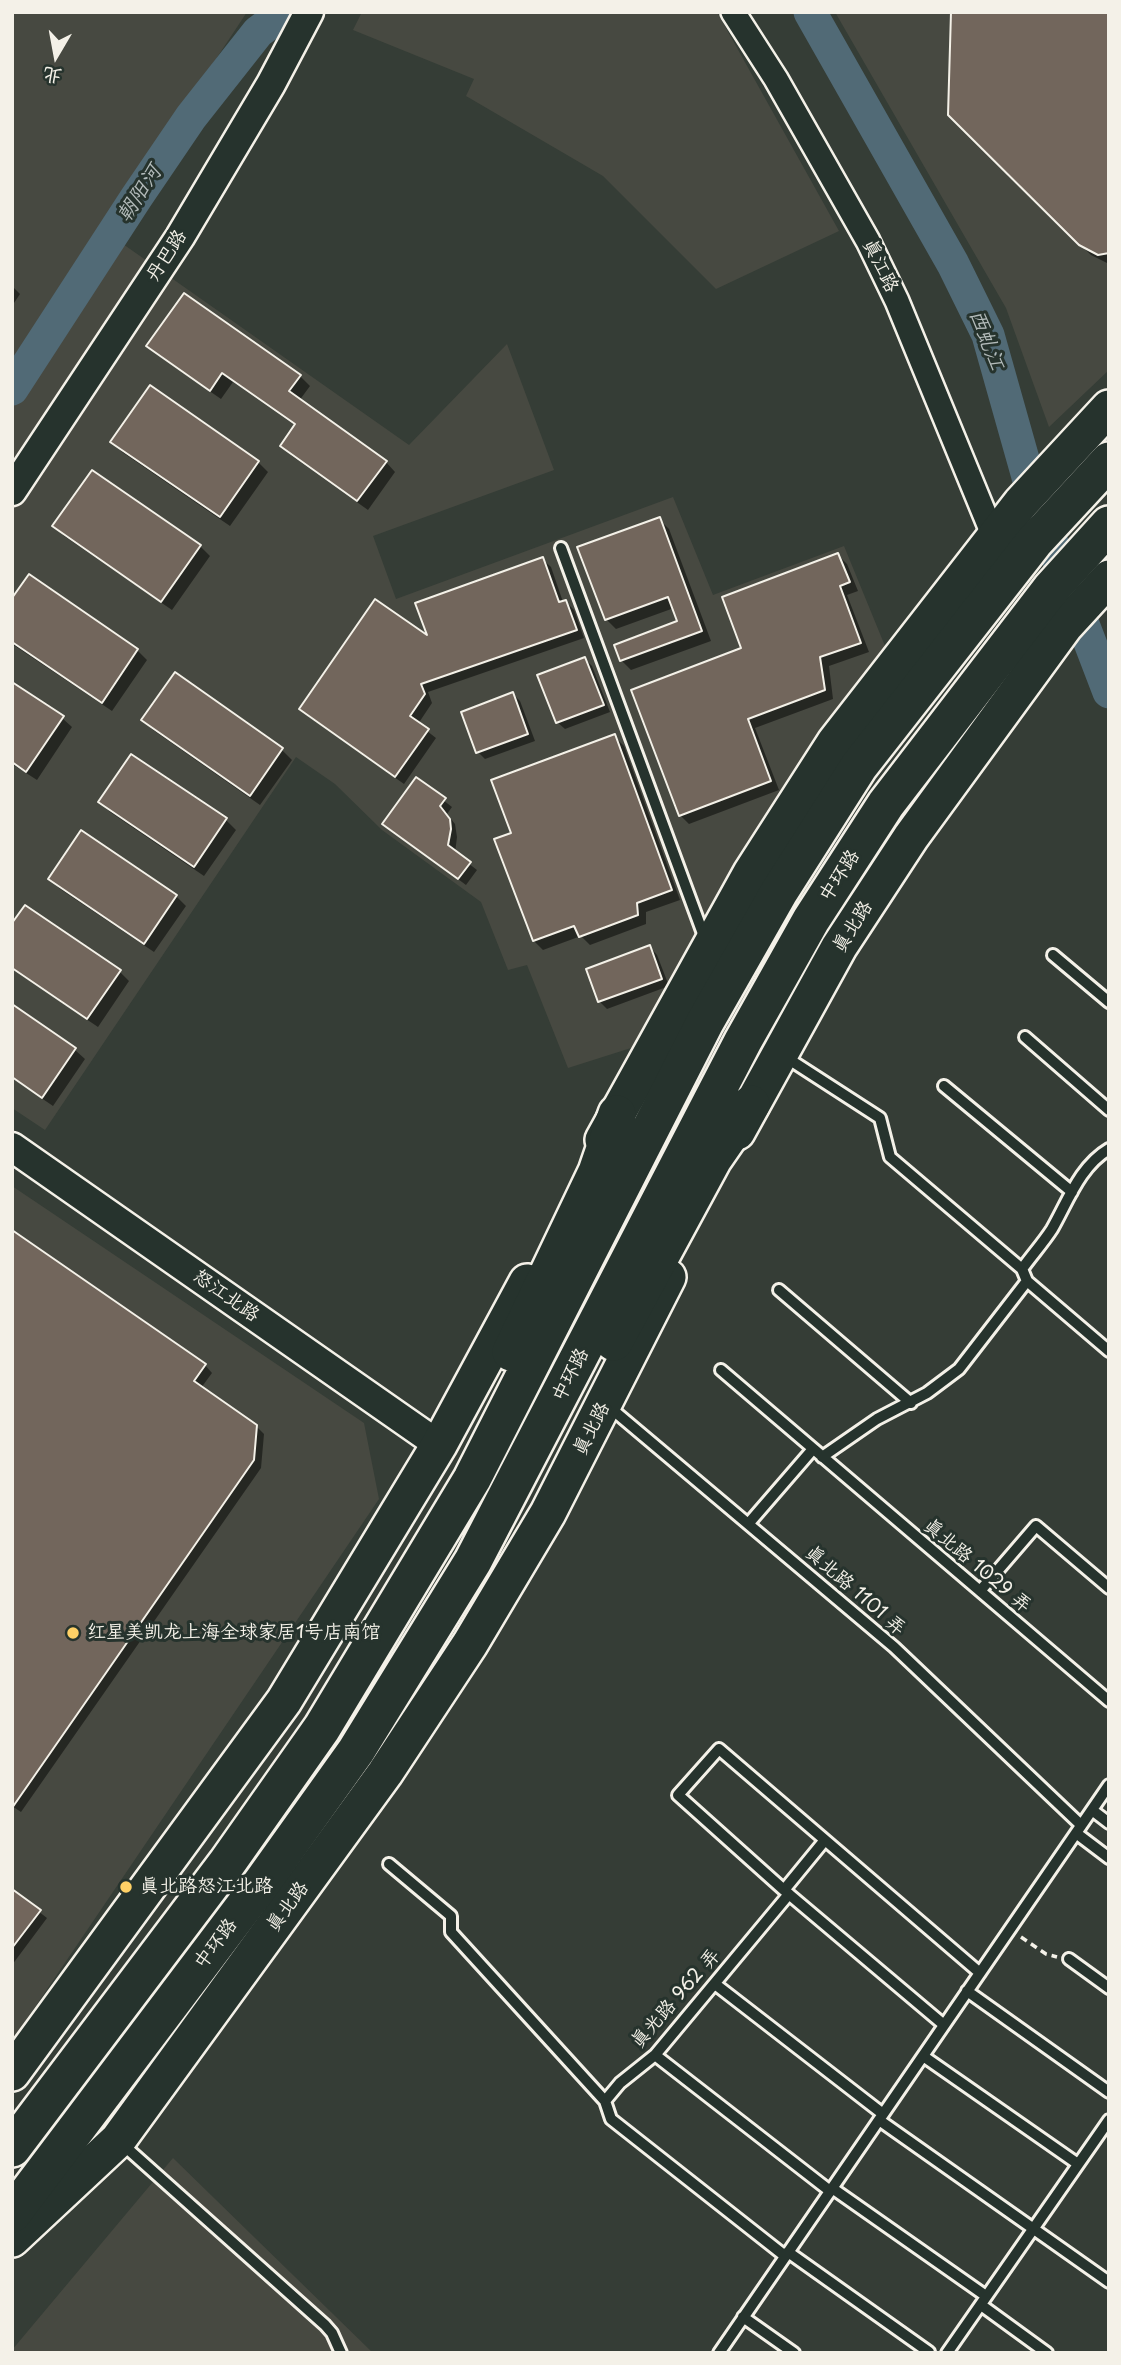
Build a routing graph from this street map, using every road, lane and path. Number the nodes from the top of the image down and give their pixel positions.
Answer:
1 (309, 12) edge
2 (733, 12) edge
3 (1109, 408) edge
4 (1109, 461) edge
5 (12, 491) edge
6 (1102, 532) edge
7 (994, 537) junction
8 (561, 548) dead end
9 (1109, 578) edge
10 (709, 948) junction
11 (1053, 955) dead end
12 (1109, 1002) edge
13 (1025, 1037) dead end
14 (780, 1053) junction
15 (944, 1086) dead end
16 (751, 1104) junction
17 (1109, 1110) edge
18 (617, 1114) junction
19 (12, 1147) edge
20 (1109, 1149) edge
21 (1072, 1192) junction
22 (1023, 1269) junction
23 (1027, 1281) junction
24 (779, 1290) dead end
25 (1109, 1351) edge
26 (721, 1370) dead end
27 (911, 1403) junction
28 (605, 1404) junction
29 (439, 1445) junction
30 (813, 1449) junction
31 (822, 1457) junction
32 (753, 1519) junction
33 (473, 1561) junction
34 (1109, 1588) edge
35 (980, 1591) junction
36 (1109, 1701) edge
37 (323, 1728) junction
38 (1109, 1785) edge
39 (1092, 1810) junction
40 (1109, 1823) edge
41 (1079, 1829) junction
42 (825, 1840) junction
43 (1109, 1858) edge
44 (389, 1864) dead end
45 (787, 1892) junction
46 (1010, 1930) junction
47 (1069, 1959) joint
48 (980, 1973) junction
49 (715, 1984) junction
50 (1109, 1988) edge
51 (967, 1991) junction
52 (944, 2025) junction
53 (655, 2055) junction
54 (923, 2056) junction
55 (12, 2073) edge
56 (1109, 2092) edge
57 (606, 2101) junction
58 (881, 2117) junction
59 (1109, 2120) edge
60 (118, 2140) junction
61 (12, 2148) edge
62 (1078, 2164) junction
63 (831, 2190) junction
64 (12, 2214) edge
65 (1033, 2229) junction
66 (12, 2239) edge
67 (787, 2254) junction
68 (1109, 2282) edge
69 (984, 2301) junction
70 (743, 2317) junction
71 (930, 2352) edge
72 (341, 2353) edge
73 (719, 2353) edge
74 (793, 2353) edge
75 (947, 2353) edge
76 (1046, 2353) edge

1 - 5 street, 丹巴路
2 - 7 street, 真江路
3 - 7 main road
4 - 37 highway, 中环路
6 - 33 highway, 中环路
7 - 10 main road
8 - 10 lane
9 - 14 main road, 真北路
10 - 18 main road
11 - 12 lane
13 - 17 lane
14 - 16 main road, 真北路
14 - 22 lane
15 - 21 lane
16 - 28 main road, 真北路
16 - 33 highway
18 - 29 main road
18 - 37 highway
19 - 29 street, 怒江北路
20 - 21 lane
21 - 22 lane
22 - 23 lane
23 - 25 lane
23 - 27 lane
24 - 27 lane
26 - 30 lane, 真北路 1029 弄
27 - 31 lane
28 - 32 lane, 真北路 1101 弄
28 - 60 main road, 真北路
29 - 55 main road
30 - 31 lane, 真北路 1029 弄
30 - 32 lane
31 - 35 lane, 真北路 1029 弄
32 - 41 lane, 真北路 1101 弄
33 - 64 highway, 中环路
34 - 35 lane
35 - 36 lane, 真北路 1029 弄
37 - 61 highway, 中环路
38 - 39 lane
39 - 40 lane
39 - 41 lane
41 - 43 lane
41 - 46 lane
42 - 45 lane, 真光路 962 弄
42 - 45 lane
42 - 48 lane
44 - 57 lane
45 - 49 lane, 真光路 962 弄
45 - 52 lane
46 - 47 path
46 - 48 lane
47 - 50 lane
48 - 51 lane
49 - 53 lane, 真光路 962 弄
49 - 58 lane
51 - 52 lane
51 - 56 lane
52 - 54 lane
53 - 57 lane, 真光路 962 弄
53 - 63 lane
54 - 58 lane
54 - 62 lane
57 - 67 lane
58 - 63 lane
58 - 65 lane
59 - 62 lane
60 - 66 main road, 真北路
60 - 72 lane
62 - 65 lane
63 - 67 lane
63 - 69 lane
65 - 68 lane
65 - 69 lane
67 - 70 lane
67 - 71 lane
69 - 75 lane
69 - 76 lane
70 - 73 lane
70 - 74 lane

